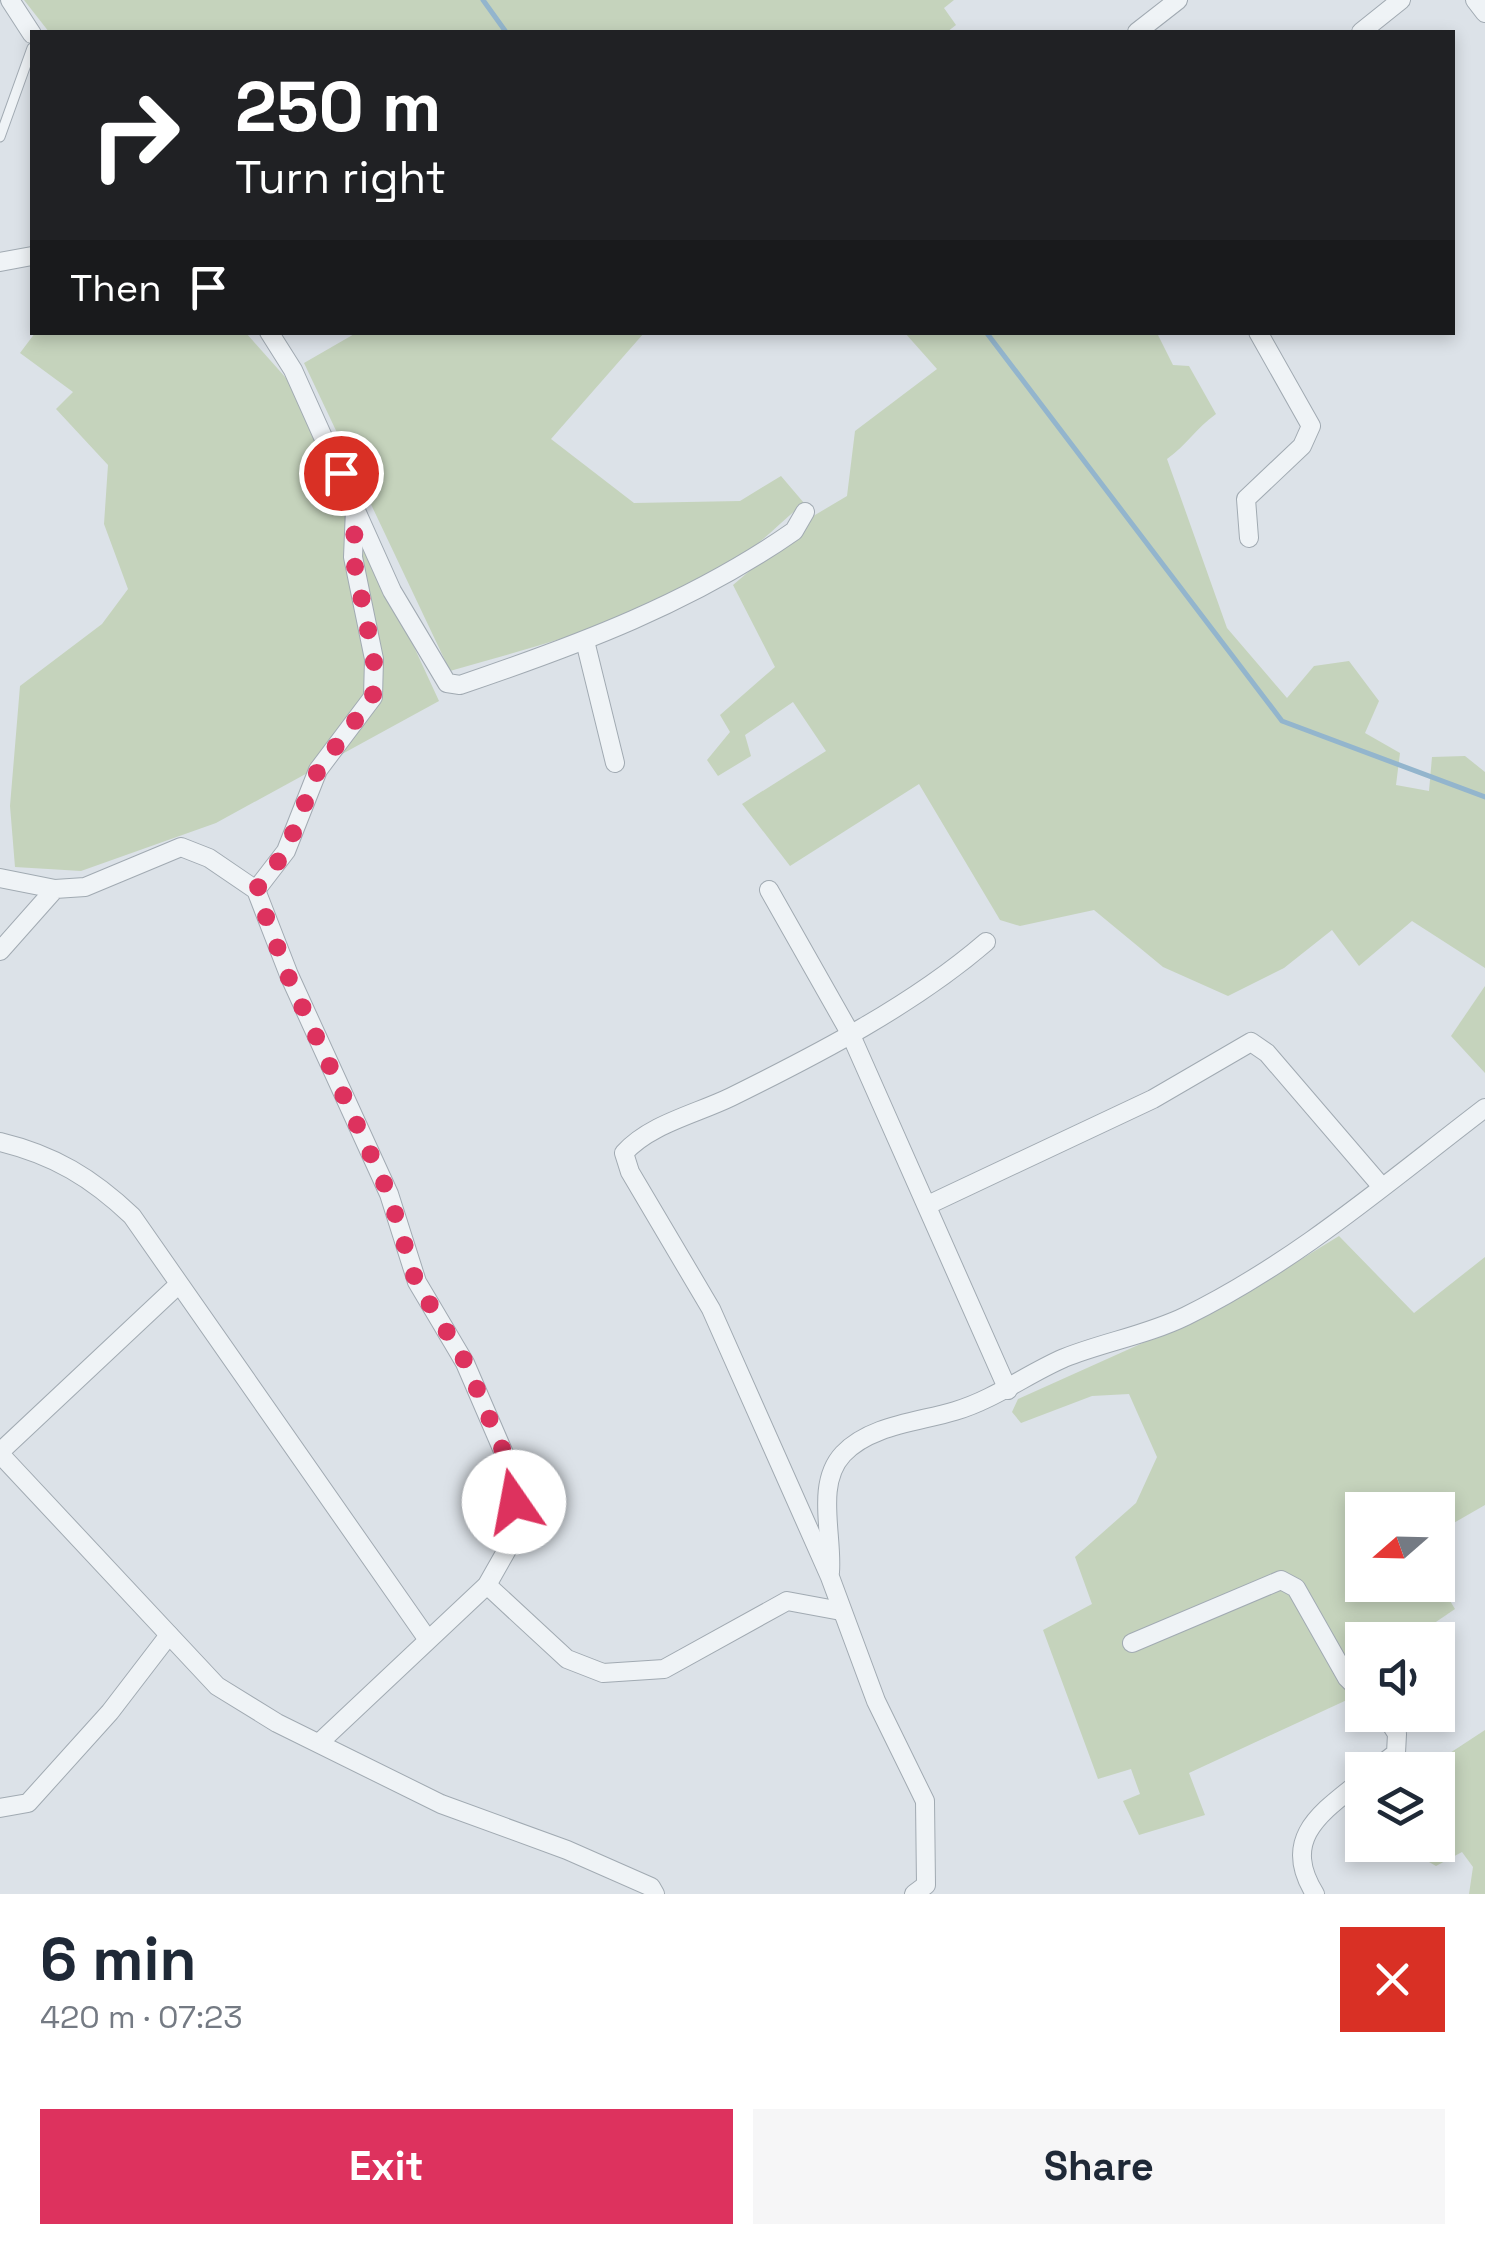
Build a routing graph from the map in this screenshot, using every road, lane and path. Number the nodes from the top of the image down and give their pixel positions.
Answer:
1 (10, 0) edge
2 (1178, 0) edge
3 (1401, 0) edge
4 (1475, 0) edge
5 (1485, 12) edge
6 (1140, 30) edge
7 (1364, 30) edge
8 (30, 31) edge
9 (30, 54) edge
10 (0, 137) edge
11 (30, 256) edge
12 (0, 262) edge
13 (271, 335) edge
14 (1260, 335) edge
15 (356, 507) junction
16 (805, 512) dead end
17 (1249, 538) dead end
18 (586, 641) junction
19 (615, 764) dead end
20 (0, 878) edge
21 (55, 889) junction
22 (256, 890) junction
23 (769, 890) dead end
24 (986, 942) dead end
25 (0, 951) edge
26 (850, 1032) junction
27 (1485, 1108) edge
28 (0, 1142) edge
29 (1382, 1187) junction
30 (930, 1204) junction
31 (178, 1285) junction
32 (1008, 1390) junction
33 (0, 1453) edge
34 (830, 1577) junction
35 (487, 1584) junction
36 (841, 1611) junction
37 (169, 1635) junction
38 (426, 1637) junction
39 (1132, 1643) dead end
40 (1345, 1674) edge
41 (319, 1743) junction
42 (1345, 1793) edge
43 (0, 1808) edge
44 (923, 1891) edge
45 (655, 1894) edge
46 (1315, 1894) edge

1 - 8 street
2 - 6 street
3 - 7 street
4 - 5 street
9 - 10 lane
11 - 12 street
13 - 15 street
14 - 17 street
15 - 18 street
15 - 22 street
16 - 18 street
18 - 19 street
20 - 21 street
21 - 22 street
21 - 25 street
22 - 35 street
23 - 26 street
24 - 26 street
26 - 30 street
26 - 34 street
27 - 29 street
28 - 31 street
29 - 30 street
29 - 32 street
30 - 32 street
31 - 33 street
31 - 38 street
32 - 34 street
33 - 37 street
34 - 36 street
35 - 36 street
35 - 38 street
36 - 44 street
37 - 41 street
37 - 43 street
38 - 41 street
39 - 40 street
41 - 45 street
42 - 46 street

